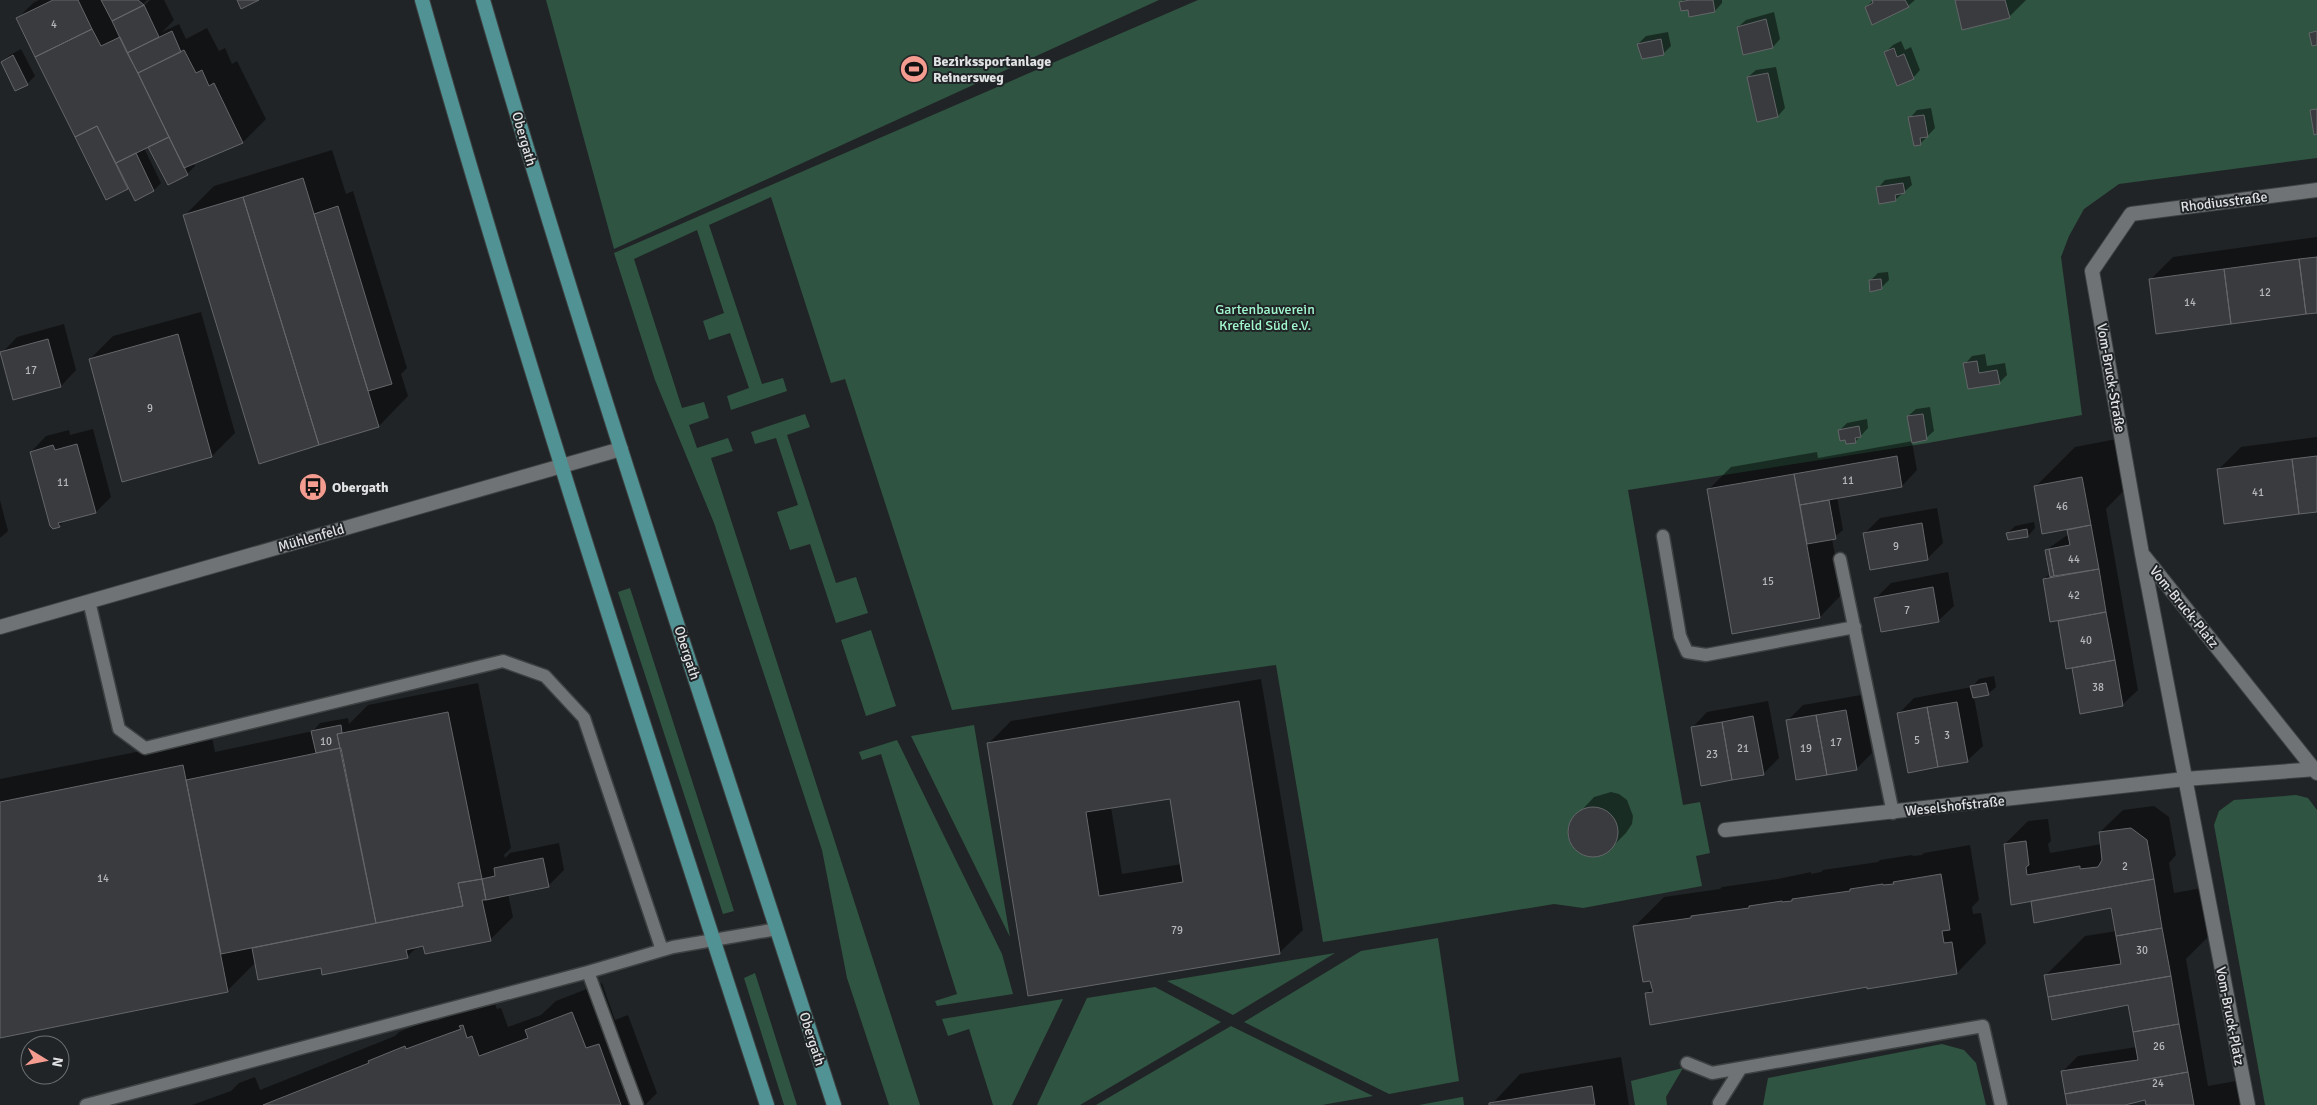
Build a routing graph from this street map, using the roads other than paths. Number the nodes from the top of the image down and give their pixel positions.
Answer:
1 (422, 0) edge
2 (483, 0) edge
3 (2317, 190) edge
4 (2132, 214) joint
5 (621, 449) junction
6 (561, 466) junction
7 (1663, 536) dead end
8 (2142, 554) junction
9 (1840, 559) dead end
10 (89, 601) junction
11 (0, 627) edge
12 (1855, 627) junction
13 (2316, 771) edge
14 (2185, 779) junction
15 (1893, 813) junction
16 (1725, 830) dead end
17 (777, 929) junction
18 (713, 939) junction
19 (662, 950) junction
20 (588, 972) junction
21 (1687, 1063) dead end
22 (1741, 1068) junction
23 (1719, 1103) dead end
24 (86, 1105) edge
25 (637, 1105) edge
26 (768, 1105) edge
27 (834, 1105) edge
28 (2001, 1105) edge
29 (2248, 1105) edge

1 - 6 main road
2 - 5 main road, Obergath
3 - 4 street, Rhodiusstraße
4 - 8 street, Vom-Bruck-Straße
5 - 6 street, Mühlenfeld
5 - 17 main road, Obergath
6 - 10 street, Mühlenfeld
6 - 18 main road
7 - 12 lane
8 - 13 street, Vom-Bruck-Platz
8 - 14 street, Vom-Bruck-Platz
9 - 12 lane
10 - 11 street, Mühlenfeld
10 - 19 lane
12 - 15 lane
13 - 14 street, Vom-Bruck-Platz
14 - 15 street, Weselshofstraße
14 - 29 street, Vom-Bruck-Platz
15 - 16 street, Weselshofstraße
17 - 18 lane
17 - 27 main road, Obergath
18 - 19 lane
18 - 26 main road
19 - 20 lane
20 - 24 lane
20 - 25 lane
21 - 22 lane
22 - 23 lane
22 - 28 lane

